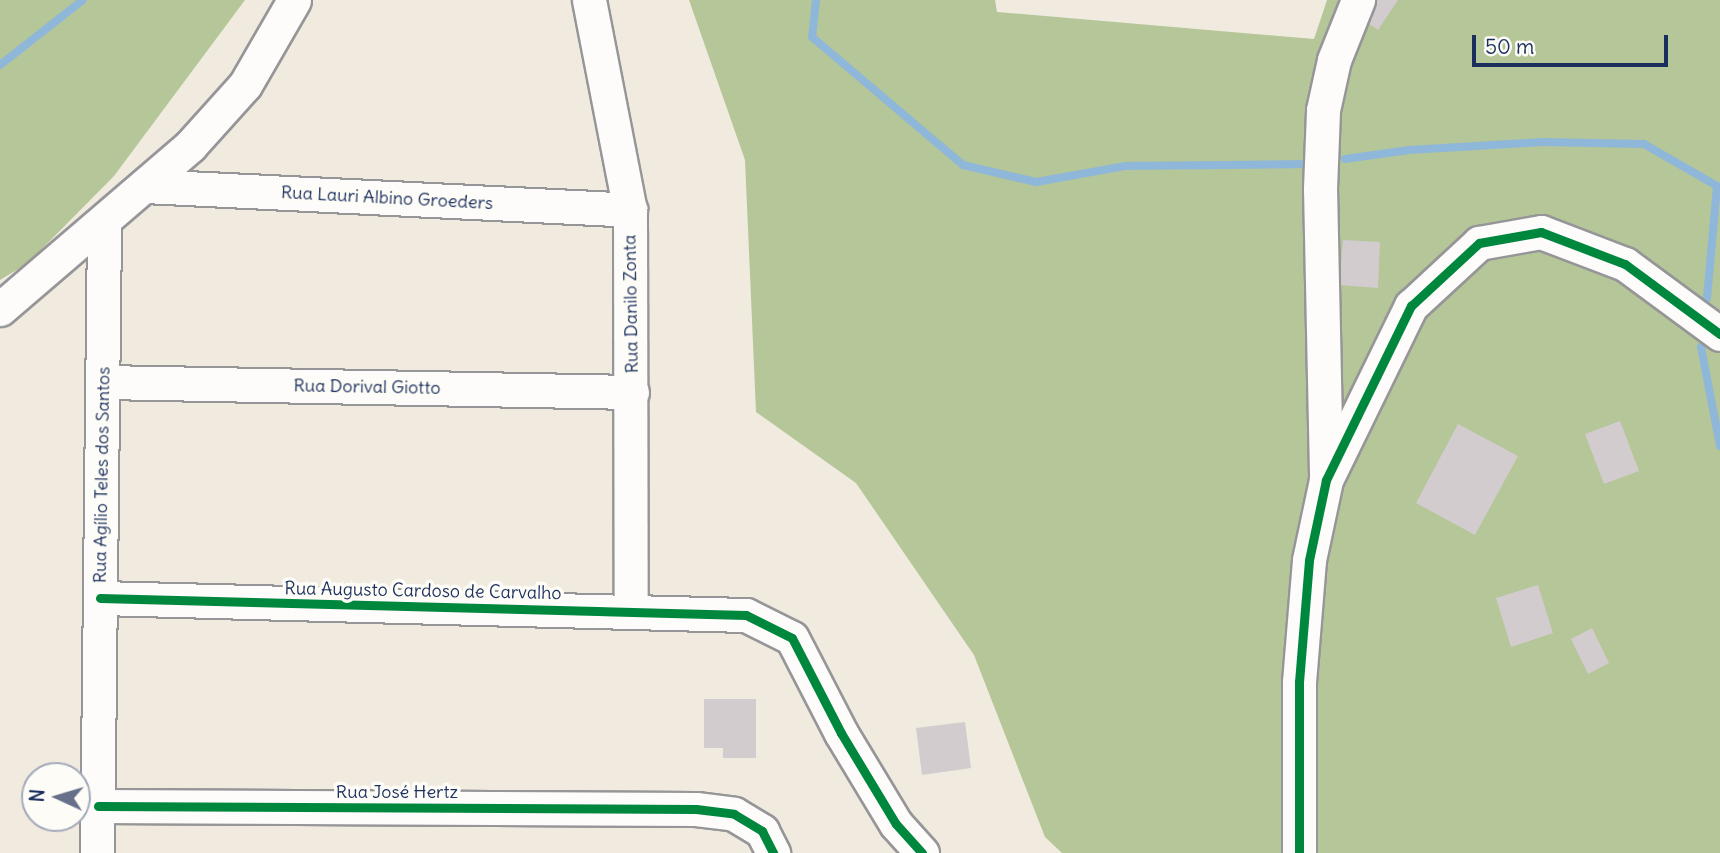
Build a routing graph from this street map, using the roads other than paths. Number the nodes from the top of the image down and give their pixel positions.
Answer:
1 (294, 0) edge
2 (589, 0) edge
3 (1358, 0) edge
4 (145, 186) junction
5 (630, 210) junction
6 (104, 222) junction
7 (0, 309) edge
8 (1720, 334) edge
9 (103, 382) junction
10 (632, 392) junction
11 (1326, 480) junction
12 (100, 598) junction
13 (631, 612) junction
14 (98, 806) junction
15 (97, 853) edge
16 (773, 853) edge
17 (922, 853) edge
18 (1300, 853) edge

1 - 4 street
2 - 5 street, Rua Danilo Zonta
3 - 11 street
4 - 5 street, Rua Lauri Albino Groeders
4 - 6 street
5 - 10 street, Rua Danilo Zonta
6 - 7 street
6 - 9 street, Rua Agílio Teles dos Santos
8 - 11 street
9 - 10 street, Rua Dorival Giotto
9 - 12 street, Rua Agílio Teles dos Santos
10 - 13 street, Rua Danilo Zonta
11 - 18 street
12 - 13 street, Rua Augusto Cardoso de Carvalho
12 - 14 street, Rua Agílio Teles dos Santos
13 - 17 street, Rua Augusto Cardoso de Carvalho
14 - 15 street, Rua Agílio Teles dos Santos
14 - 16 street, Rua José Hertz

